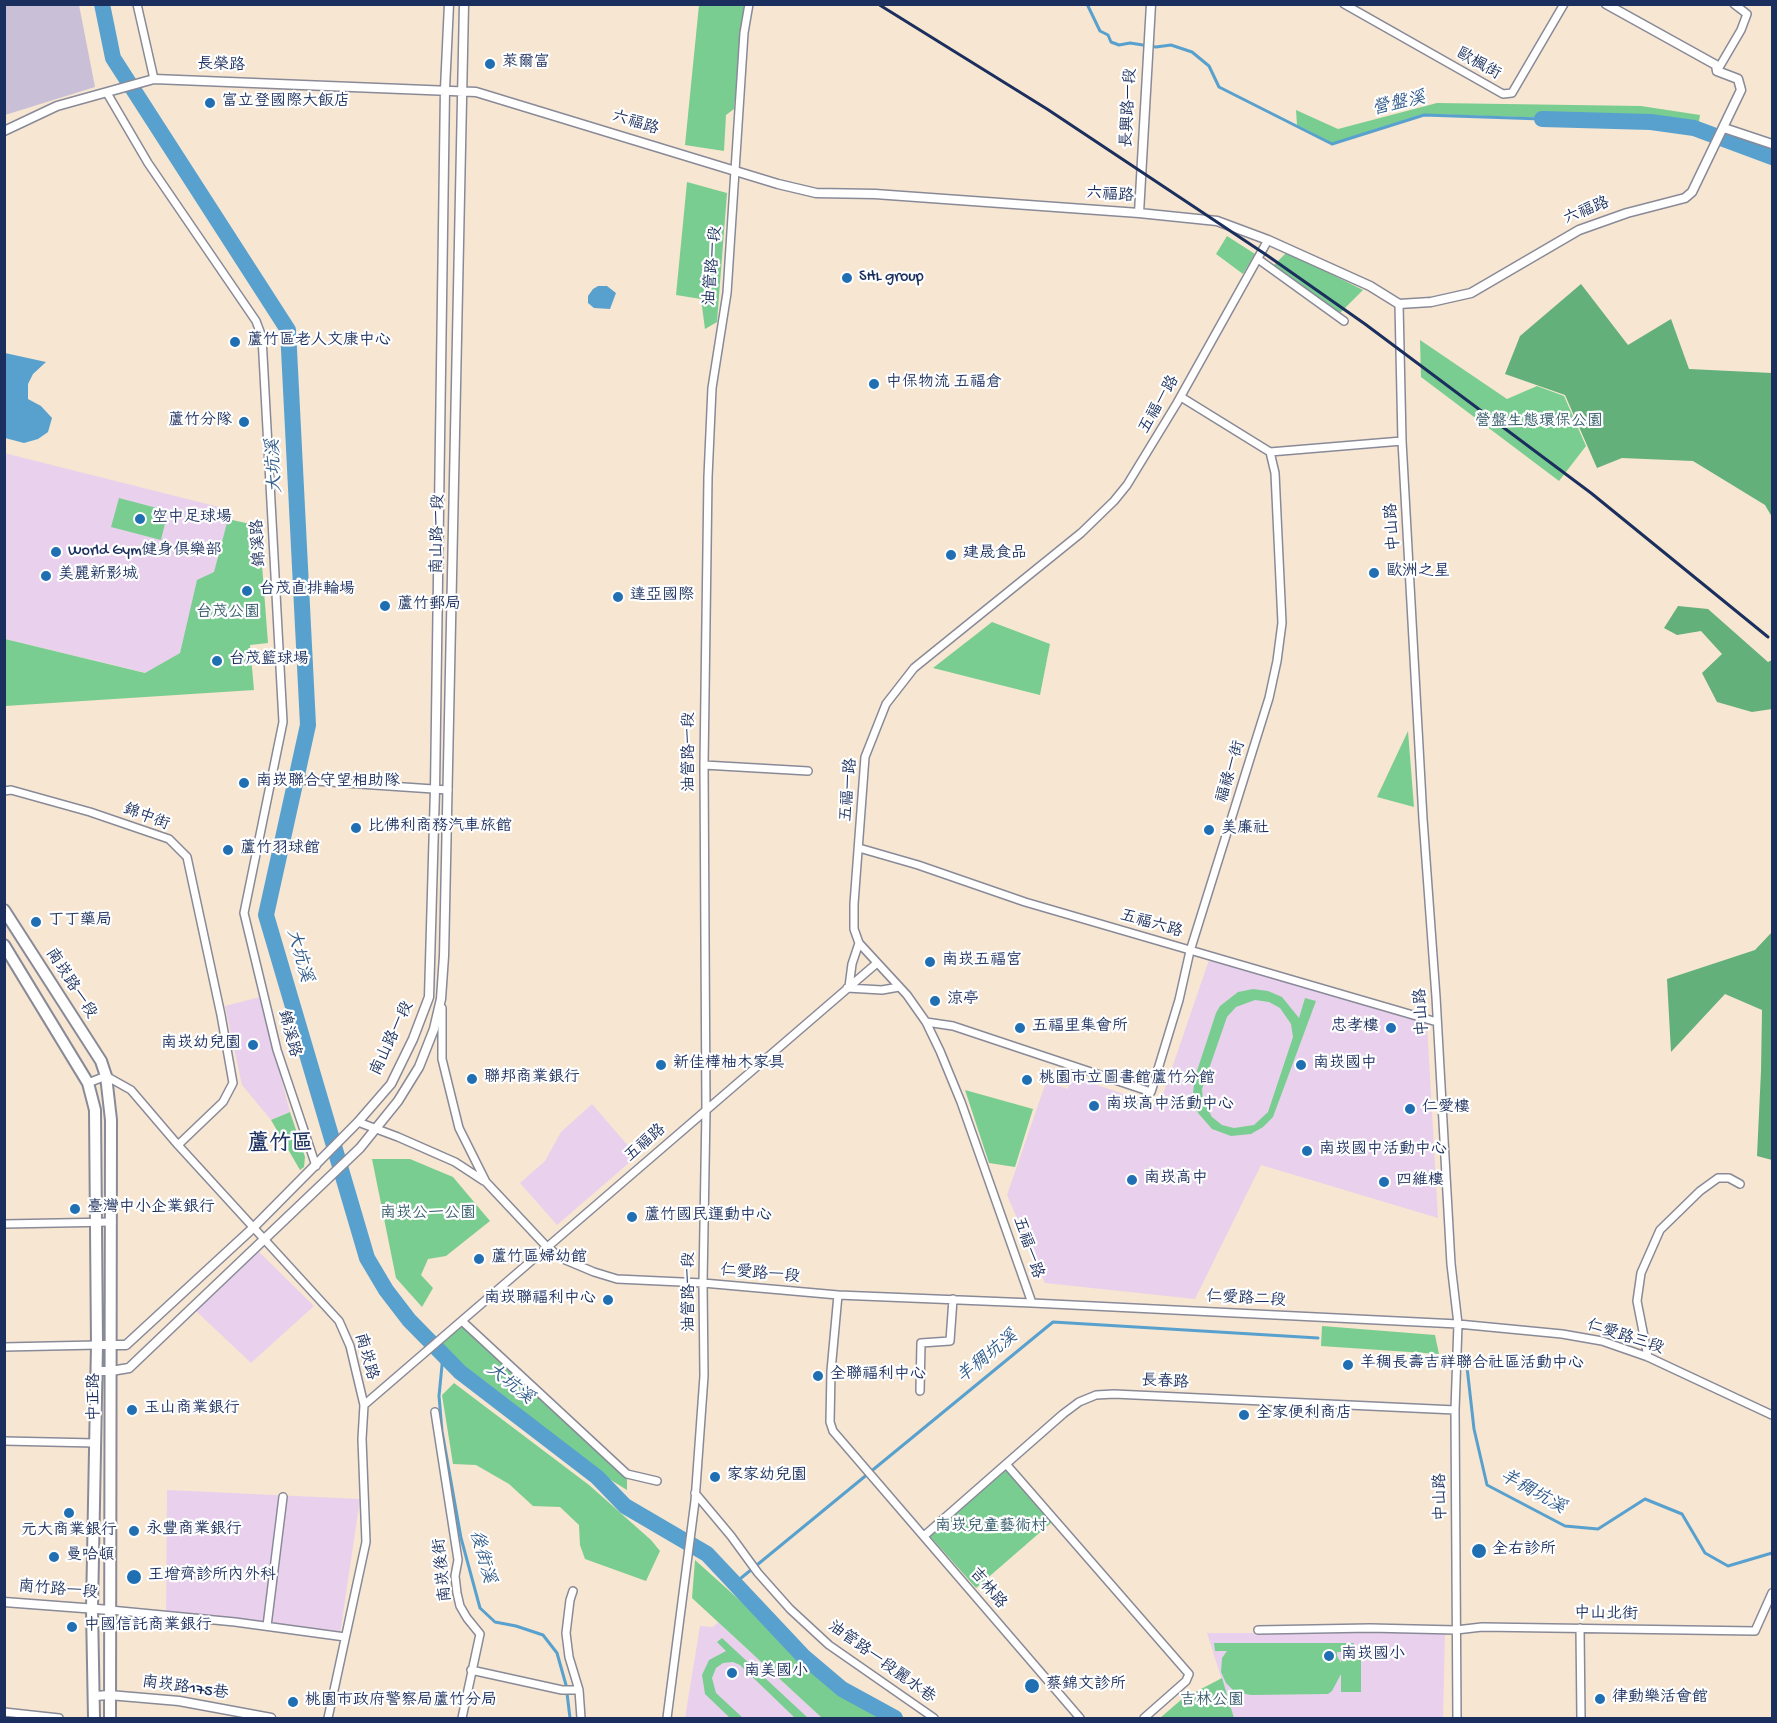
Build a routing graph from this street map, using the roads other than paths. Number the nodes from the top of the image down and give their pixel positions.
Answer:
1 (137, 4) edge
2 (449, 4) edge
3 (464, 4) edge
4 (749, 4) edge
5 (1151, 4) edge
6 (1344, 4) edge
7 (1564, 4) edge
8 (1605, 4) edge
9 (1734, 4) edge
10 (1717, 71) junction
11 (150, 80) junction
12 (445, 89) junction
13 (464, 91) junction
14 (109, 92) junction
15 (1724, 128) junction
16 (4, 131) edge
17 (1773, 144) edge
18 (735, 171) junction
19 (1139, 213) junction
20 (1268, 240) junction
21 (1258, 259) junction
22 (1399, 304) junction
23 (1344, 321) dead end
24 (1180, 397) junction
25 (1402, 441) junction
26 (1270, 452) junction
27 (438, 580) junction
28 (453, 580) junction
29 (704, 765) junction
30 (808, 771) dead end
31 (271, 778) junction
32 (435, 789) junction
33 (448, 790) junction
34 (4, 791) edge
35 (859, 848) junction
36 (4, 910) edge
37 (859, 943) junction
38 (4, 945) edge
39 (1190, 951) junction
40 (877, 963) junction
41 (848, 987) junction
42 (899, 987) junction
43 (441, 999) junction
44 (926, 1022) junction
45 (1437, 1022) junction
46 (106, 1077) junction
47 (88, 1083) junction
48 (706, 1110) junction
49 (358, 1122) junction
50 (375, 1130) junction
51 (178, 1145) junction
52 (316, 1166) junction
53 (486, 1182) junction
54 (1740, 1184) dead end
55 (96, 1222) junction
56 (112, 1222) junction
57 (4, 1224) edge
58 (253, 1228) junction
59 (263, 1239) junction
60 (547, 1247) junction
61 (703, 1283) junction
62 (838, 1295) junction
63 (953, 1299) junction
64 (1032, 1303) junction
65 (462, 1321) junction
66 (1458, 1324) junction
67 (97, 1345) junction
68 (111, 1345) junction
69 (4, 1347) edge
70 (1648, 1358) junction
71 (96, 1371) junction
72 (111, 1371) junction
73 (920, 1391) dead end
74 (364, 1405) junction
75 (1455, 1410) junction
76 (435, 1412) dead end
77 (1773, 1415) edge
78 (4, 1441) edge
79 (94, 1443) junction
80 (1006, 1464) junction
81 (657, 1481) dead end
82 (695, 1493) junction
83 (283, 1497) dead end
84 (924, 1536) junction
85 (573, 1591) dead end
86 (1773, 1593) edge
87 (4, 1602) edge
88 (92, 1610) junction
89 (110, 1610) junction
90 (267, 1626) junction
91 (1580, 1628) junction
92 (1258, 1630) dead end
93 (1456, 1630) junction
94 (345, 1637) junction
95 (471, 1670) junction
96 (577, 1690) junction
97 (110, 1695) junction
98 (95, 1696) junction
99 (4, 1712) edge
100 (59, 1719) edge
101 (94, 1719) edge
102 (110, 1719) edge
103 (271, 1719) edge
104 (328, 1719) edge
105 (462, 1719) edge
106 (581, 1719) edge
107 (667, 1719) edge
108 (934, 1719) edge
109 (1080, 1719) edge
110 (1144, 1719) edge
111 (1457, 1719) edge
112 (1581, 1719) edge

1 - 11 street
2 - 12 street, 南山路一段
3 - 13 street, 南山路一段
4 - 18 street, 油管路一段
5 - 19 street, 長興路一段
6 - 7 street, 歐楓街
8 - 10 street
9 - 10 street
10 - 15 street
11 - 12 street, 長榮路
11 - 14 street, 長榮路
12 - 13 street, 六福路
12 - 27 street, 南山路一段
13 - 18 street, 六福路
13 - 28 street, 南山路一段
14 - 16 street, 長榮路
14 - 31 street, 錦溪路
15 - 17 street
15 - 22 street, 六福路
18 - 19 street, 六福路
18 - 29 street, 油管路一段
19 - 20 street, 六福路
20 - 21 street, 五福一路
20 - 22 street, 六福路
21 - 23 street
21 - 24 street, 五福一路
22 - 25 street, 中山路
24 - 26 street
24 - 35 street, 五福一路
25 - 26 street
25 - 45 street, 中山路
26 - 39 street, 福祿一街
27 - 28 street
27 - 32 street, 南山路一段
28 - 33 street, 南山路一段
29 - 30 street
29 - 48 street, 油管路一段
31 - 32 street
31 - 52 street, 錦溪路
32 - 33 street
32 - 49 street, 南山路一段
33 - 43 street, 南山路一段
34 - 51 street, 錦中街
35 - 37 street, 五福一路
35 - 39 street, 五福六路
36 - 46 main road, 南崁路一段
37 - 40 street, 五福一路
37 - 41 street
38 - 47 main road
39 - 44 street, 福祿一街
39 - 45 street, 五福六路
40 - 41 street, 五福路
40 - 42 street, 五福一路
41 - 42 street
41 - 48 street, 五福路
42 - 44 street, 五福一路
43 - 50 street, 南山路一段
43 - 53 street, 仁愛路一段
44 - 64 street, 五福一路
45 - 66 street, 中山路
46 - 47 street
46 - 51 street, 南崁路
46 - 56 main road, 中正路
47 - 55 main road, 中正路
48 - 60 street, 五福路
48 - 61 street, 油管路一段
49 - 50 street, 仁愛路一段
49 - 52 street, 南山路一段
50 - 53 street, 仁愛路一段
50 - 59 street, 南山路一段
51 - 58 street, 南崁路
52 - 58 street
53 - 60 street, 仁愛路一段
54 - 70 street
55 - 56 street
55 - 57 street
55 - 67 main road, 中正路
56 - 68 main road, 中正路
58 - 59 street, 南崁路
58 - 68 street
59 - 72 street
59 - 74 street, 南崁路
60 - 61 street, 仁愛路一段
60 - 65 street, 五福路
61 - 62 street, 仁愛路一段
61 - 82 street, 油管路一段
62 - 63 street, 仁愛路一段
62 - 84 street, 吉林路
63 - 64 street, 仁愛路一段
63 - 73 street
64 - 66 street, 仁愛路二段
65 - 74 street, 五福路
65 - 81 street
66 - 70 street, 仁愛路三段
66 - 75 street, 中山路
67 - 68 street
67 - 69 street
67 - 71 main road, 中正路
68 - 72 main road, 中正路
70 - 77 street, 仁愛路三段
71 - 72 street
71 - 79 main road, 中正路
72 - 89 main road, 中正路
74 - 94 street, 南崁路
75 - 80 street, 長春路
75 - 93 street, 中山路
76 - 95 street, 南崁後街
78 - 79 street
79 - 88 main road, 中正路
80 - 84 street, 長春路
80 - 110 street
82 - 107 street, 油管路一段
82 - 108 street, 油管路一段麗水巷
83 - 90 street
84 - 109 street, 吉林路
85 - 96 street
86 - 91 street, 中山北街
87 - 88 street, 南竹路一段
88 - 89 street, 南竹路一段
88 - 98 main road, 中正路
89 - 90 street
89 - 97 main road, 中正路
90 - 94 street
91 - 93 street, 中山北街
91 - 112 street
92 - 93 street, 中山北街
93 - 111 street, 中山路
94 - 104 street, 南崁路
95 - 96 street
95 - 105 street, 南崁後街
96 - 106 street
97 - 98 street, 南崁路175巷
97 - 102 main road, 中正路
97 - 103 street, 南崁路175巷
98 - 101 main road, 中正路
99 - 100 street

